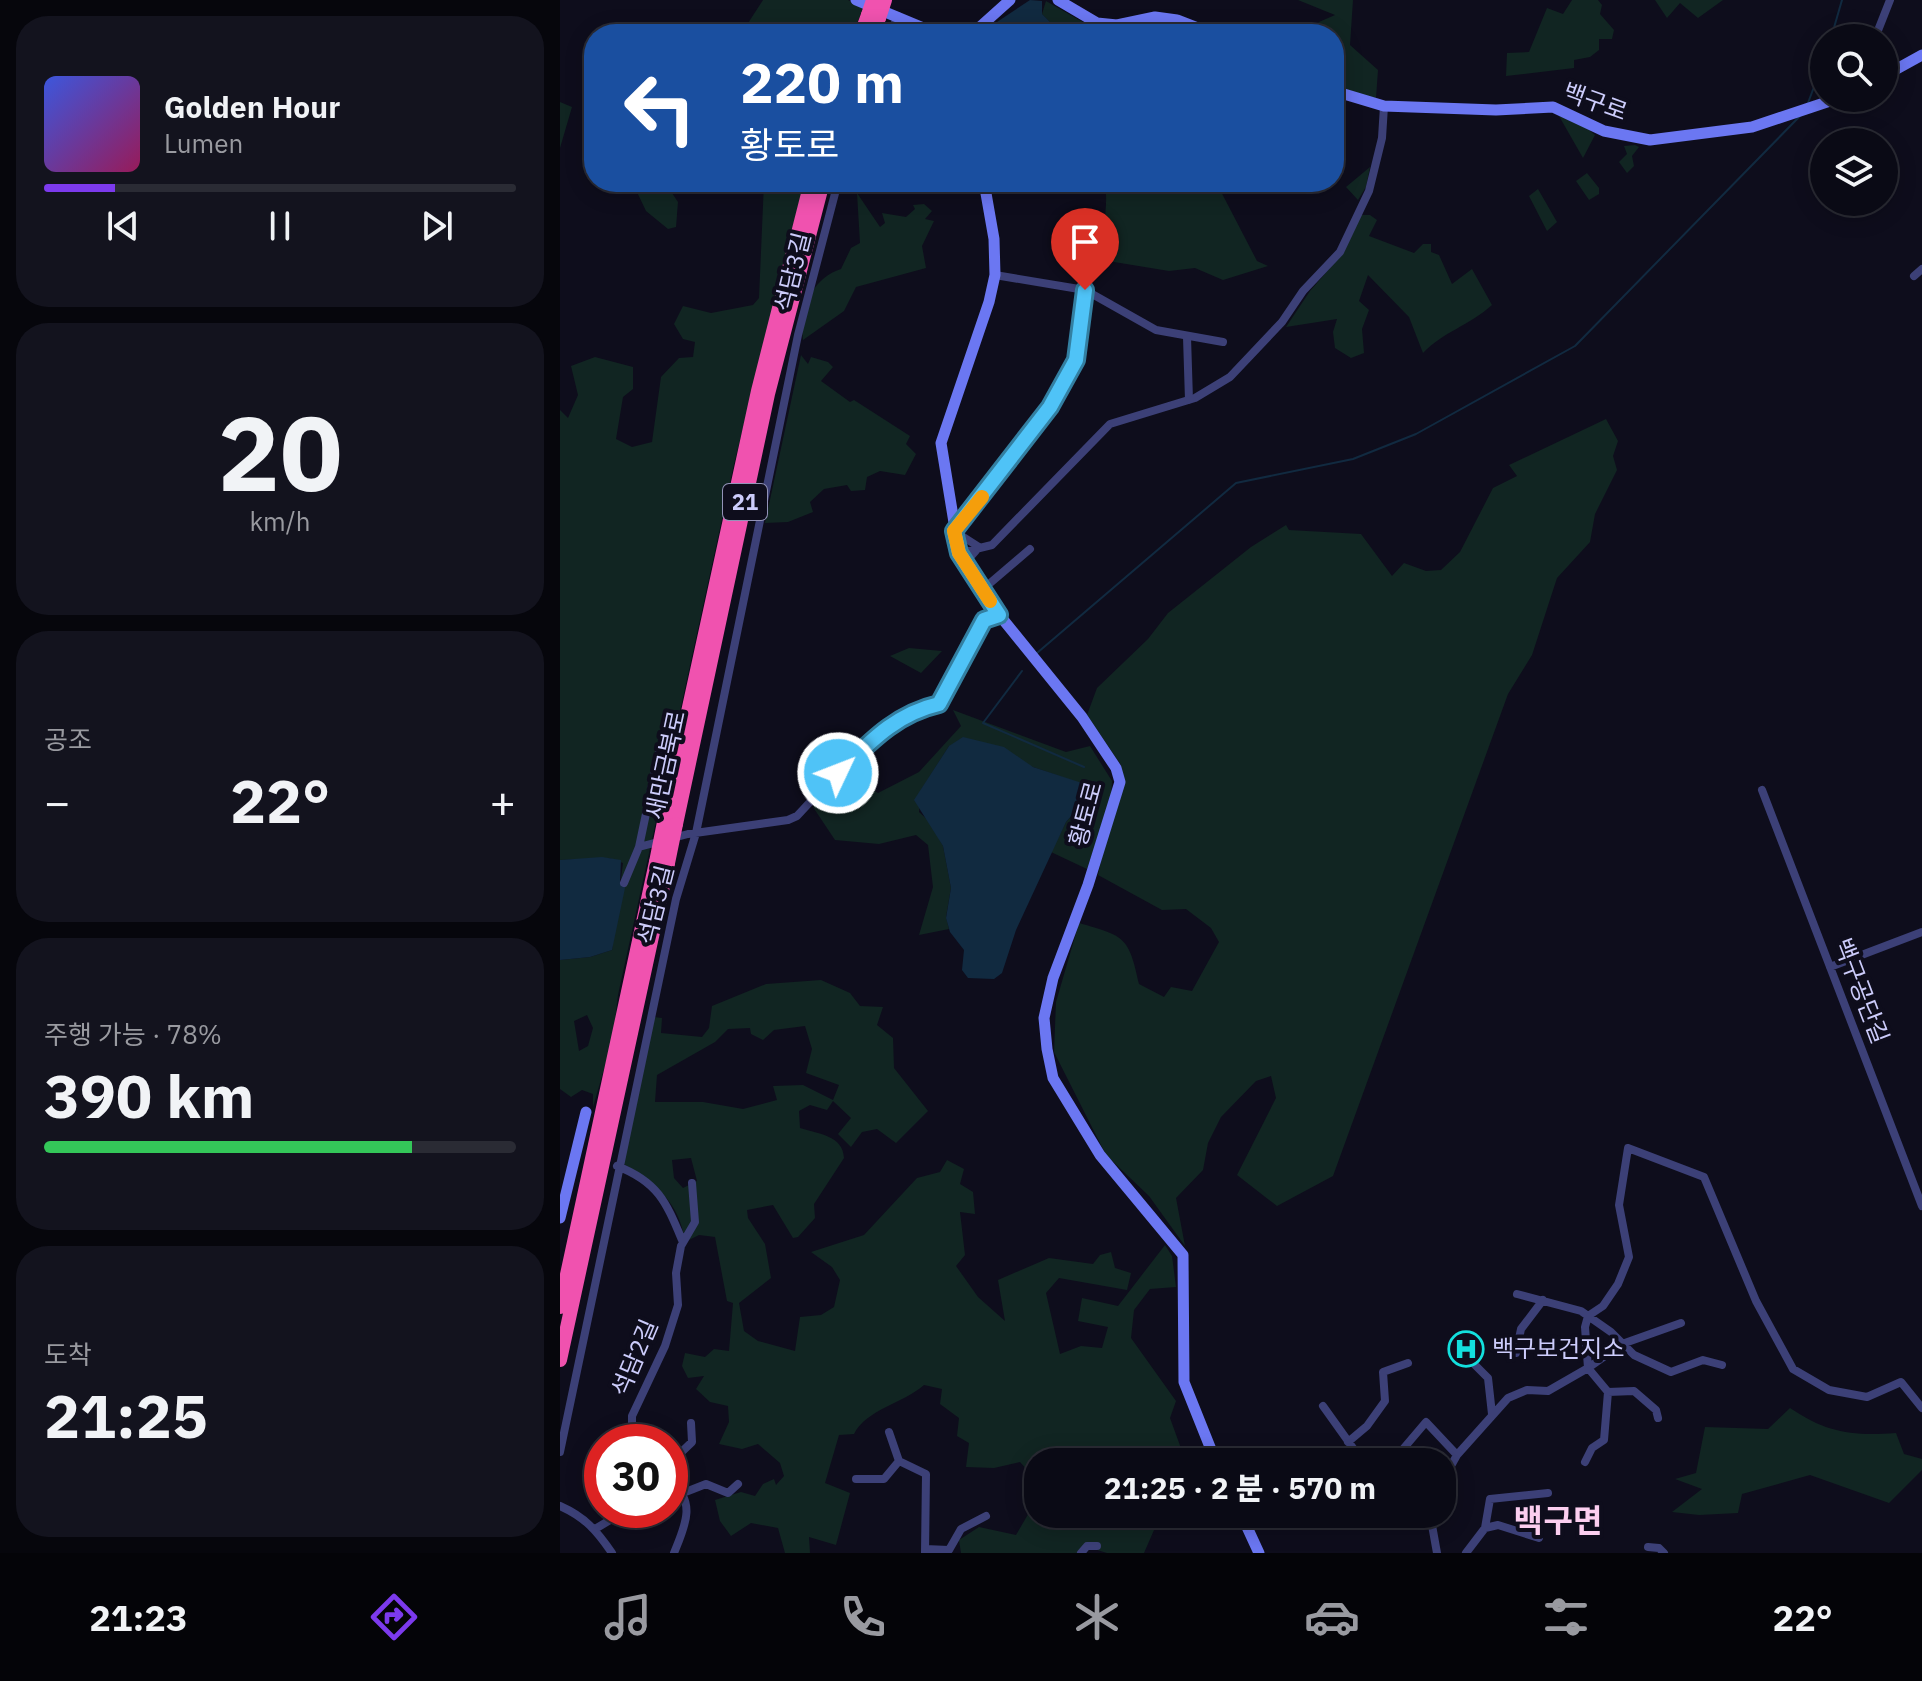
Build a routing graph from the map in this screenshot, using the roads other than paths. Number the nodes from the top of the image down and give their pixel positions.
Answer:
1 (856, 0) edge
2 (873, 0) edge
3 (885, 0) edge
4 (1010, 0) edge
5 (1058, 0) edge
6 (1890, 0) edge
7 (873, 16) junction
8 (898, 16) junction
9 (868, 24) edge
10 (873, 24) edge
11 (894, 24) edge
12 (916, 24) edge
13 (983, 24) edge
14 (1107, 24) edge
15 (1122, 24) edge
16 (1187, 24) edge
17 (1881, 24) edge
18 (1922, 55) edge
19 (1898, 68) edge
20 (1344, 95) edge
21 (1384, 106) junction
22 (1810, 107) edge
23 (808, 192) edge
24 (820, 192) edge
25 (835, 192) edge
26 (986, 192) edge
27 (1922, 269) edge
28 (995, 275) junction
29 (1914, 276) dead end
30 (1085, 290) junction
31 (1187, 337) junction
32 (1223, 342) dead end
33 (1189, 400) junction
34 (954, 531) junction
35 (979, 547) junction
36 (1030, 549) dead end
37 (962, 558) junction
38 (982, 590) junction
39 (999, 615) junction
40 (659, 752) dead end
41 (1762, 790) dead end
42 (670, 823) junction
43 (696, 833) junction
44 (639, 847) junction
45 (662, 862) junction
46 (624, 883) dead end
47 (1922, 932) edge
48 (1830, 967) junction
49 (586, 1112) dead end
50 (617, 1166) junction
51 (1917, 1179) edge
52 (692, 1183) dead end
53 (1922, 1206) edge
54 (560, 1218) edge
55 (682, 1240) junction
56 (1517, 1294) dead end
57 (1543, 1300) junction
58 (560, 1307) edge
59 (1588, 1316) junction
60 (1681, 1323) dead end
61 (1622, 1344) junction
62 (1516, 1353) dead end
63 (1469, 1359) dead end
64 (560, 1360) edge
65 (1408, 1363) dead end
66 (1722, 1365) dead end
67 (1588, 1368) junction
68 (1608, 1392) junction
69 (1323, 1406) dead end
70 (1922, 1408) edge
71 (1492, 1414) junction
72 (1658, 1418) dead end
73 (691, 1423) dead end
74 (632, 1424) edge
75 (889, 1432) dead end
76 (1348, 1442) junction
77 (688, 1446) edge
78 (1210, 1448) edge
79 (1352, 1448) edge
80 (1404, 1448) edge
81 (1450, 1448) edge
82 (560, 1452) edge
83 (1457, 1455) edge
84 (899, 1461) junction
85 (1585, 1462) dead end
86 (856, 1479) dead end
87 (738, 1484) dead end
88 (688, 1491) edge
89 (1548, 1493) dead end
90 (560, 1506) edge
91 (986, 1516) dead end
92 (682, 1528) edge
93 (1247, 1528) edge
94 (1432, 1528) edge
95 (1485, 1528) junction
96 (595, 1529) joint
97 (1539, 1538) dead end
98 (1097, 1546) dead end
99 (1648, 1547) dead end
100 (925, 1551) edge
101 (612, 1553) edge
102 (674, 1553) edge
103 (1081, 1553) edge
104 (1259, 1553) edge
105 (1437, 1553) edge
106 (1466, 1553) edge
107 (1664, 1553) edge

1 - 8 main road
2 - 7 highway, bridge
3 - 7 highway, bridge
4 - 13 main road
5 - 14 main road
6 - 17 street
7 - 9 highway
7 - 10 highway
8 - 11 street
8 - 12 main road
15 - 16 main road
18 - 19 main road
20 - 21 main road, 백구로
21 - 22 main road, 백구로
21 - 33 street
23 - 42 highway, 새만금북로 / 21
24 - 42 highway, 새만금북로 / 21
25 - 43 street, 석담3길
26 - 28 main road, 황토로
27 - 29 street
28 - 30 street
28 - 34 main road, 황토로
30 - 31 street
30 - 34 street
31 - 32 street
31 - 33 street
33 - 35 street
34 - 35 street
34 - 37 main road, 황토로
35 - 37 street
36 - 38 street
37 - 38 main road, 황토로
38 - 39 main road, 황토로
39 - 43 street
39 - 78 main road, 황토로
40 - 44 street
41 - 48 street, 백구공단길
42 - 45 highway, 새만금북로 / 21, bridge
43 - 44 street
43 - 50 street, 석담3길
44 - 46 street
45 - 58 highway, 새만금북로 / 21
45 - 64 highway, 새만금북로 / 21
47 - 48 street
48 - 51 street, 백구공단길
49 - 54 main road
50 - 55 street
50 - 82 street, 석담3길
51 - 53 street, 백구공단길
52 - 55 street, 석담2길
55 - 74 street, 석담2길
56 - 57 street
57 - 59 street
57 - 62 street
59 - 61 street
59 - 67 street
59 - 70 street
60 - 61 street
61 - 66 street
61 - 67 street
63 - 71 street
65 - 76 street
67 - 68 street
67 - 71 street
68 - 72 street
68 - 85 street
69 - 76 street
71 - 83 street
73 - 77 street
75 - 84 street
76 - 79 street
80 - 81 street
84 - 86 street
84 - 100 street
87 - 88 street
89 - 95 street
90 - 96 street
91 - 100 street
92 - 102 street
93 - 104 main road
94 - 105 street
95 - 97 street
95 - 106 street
96 - 101 street
98 - 103 street
99 - 107 street

